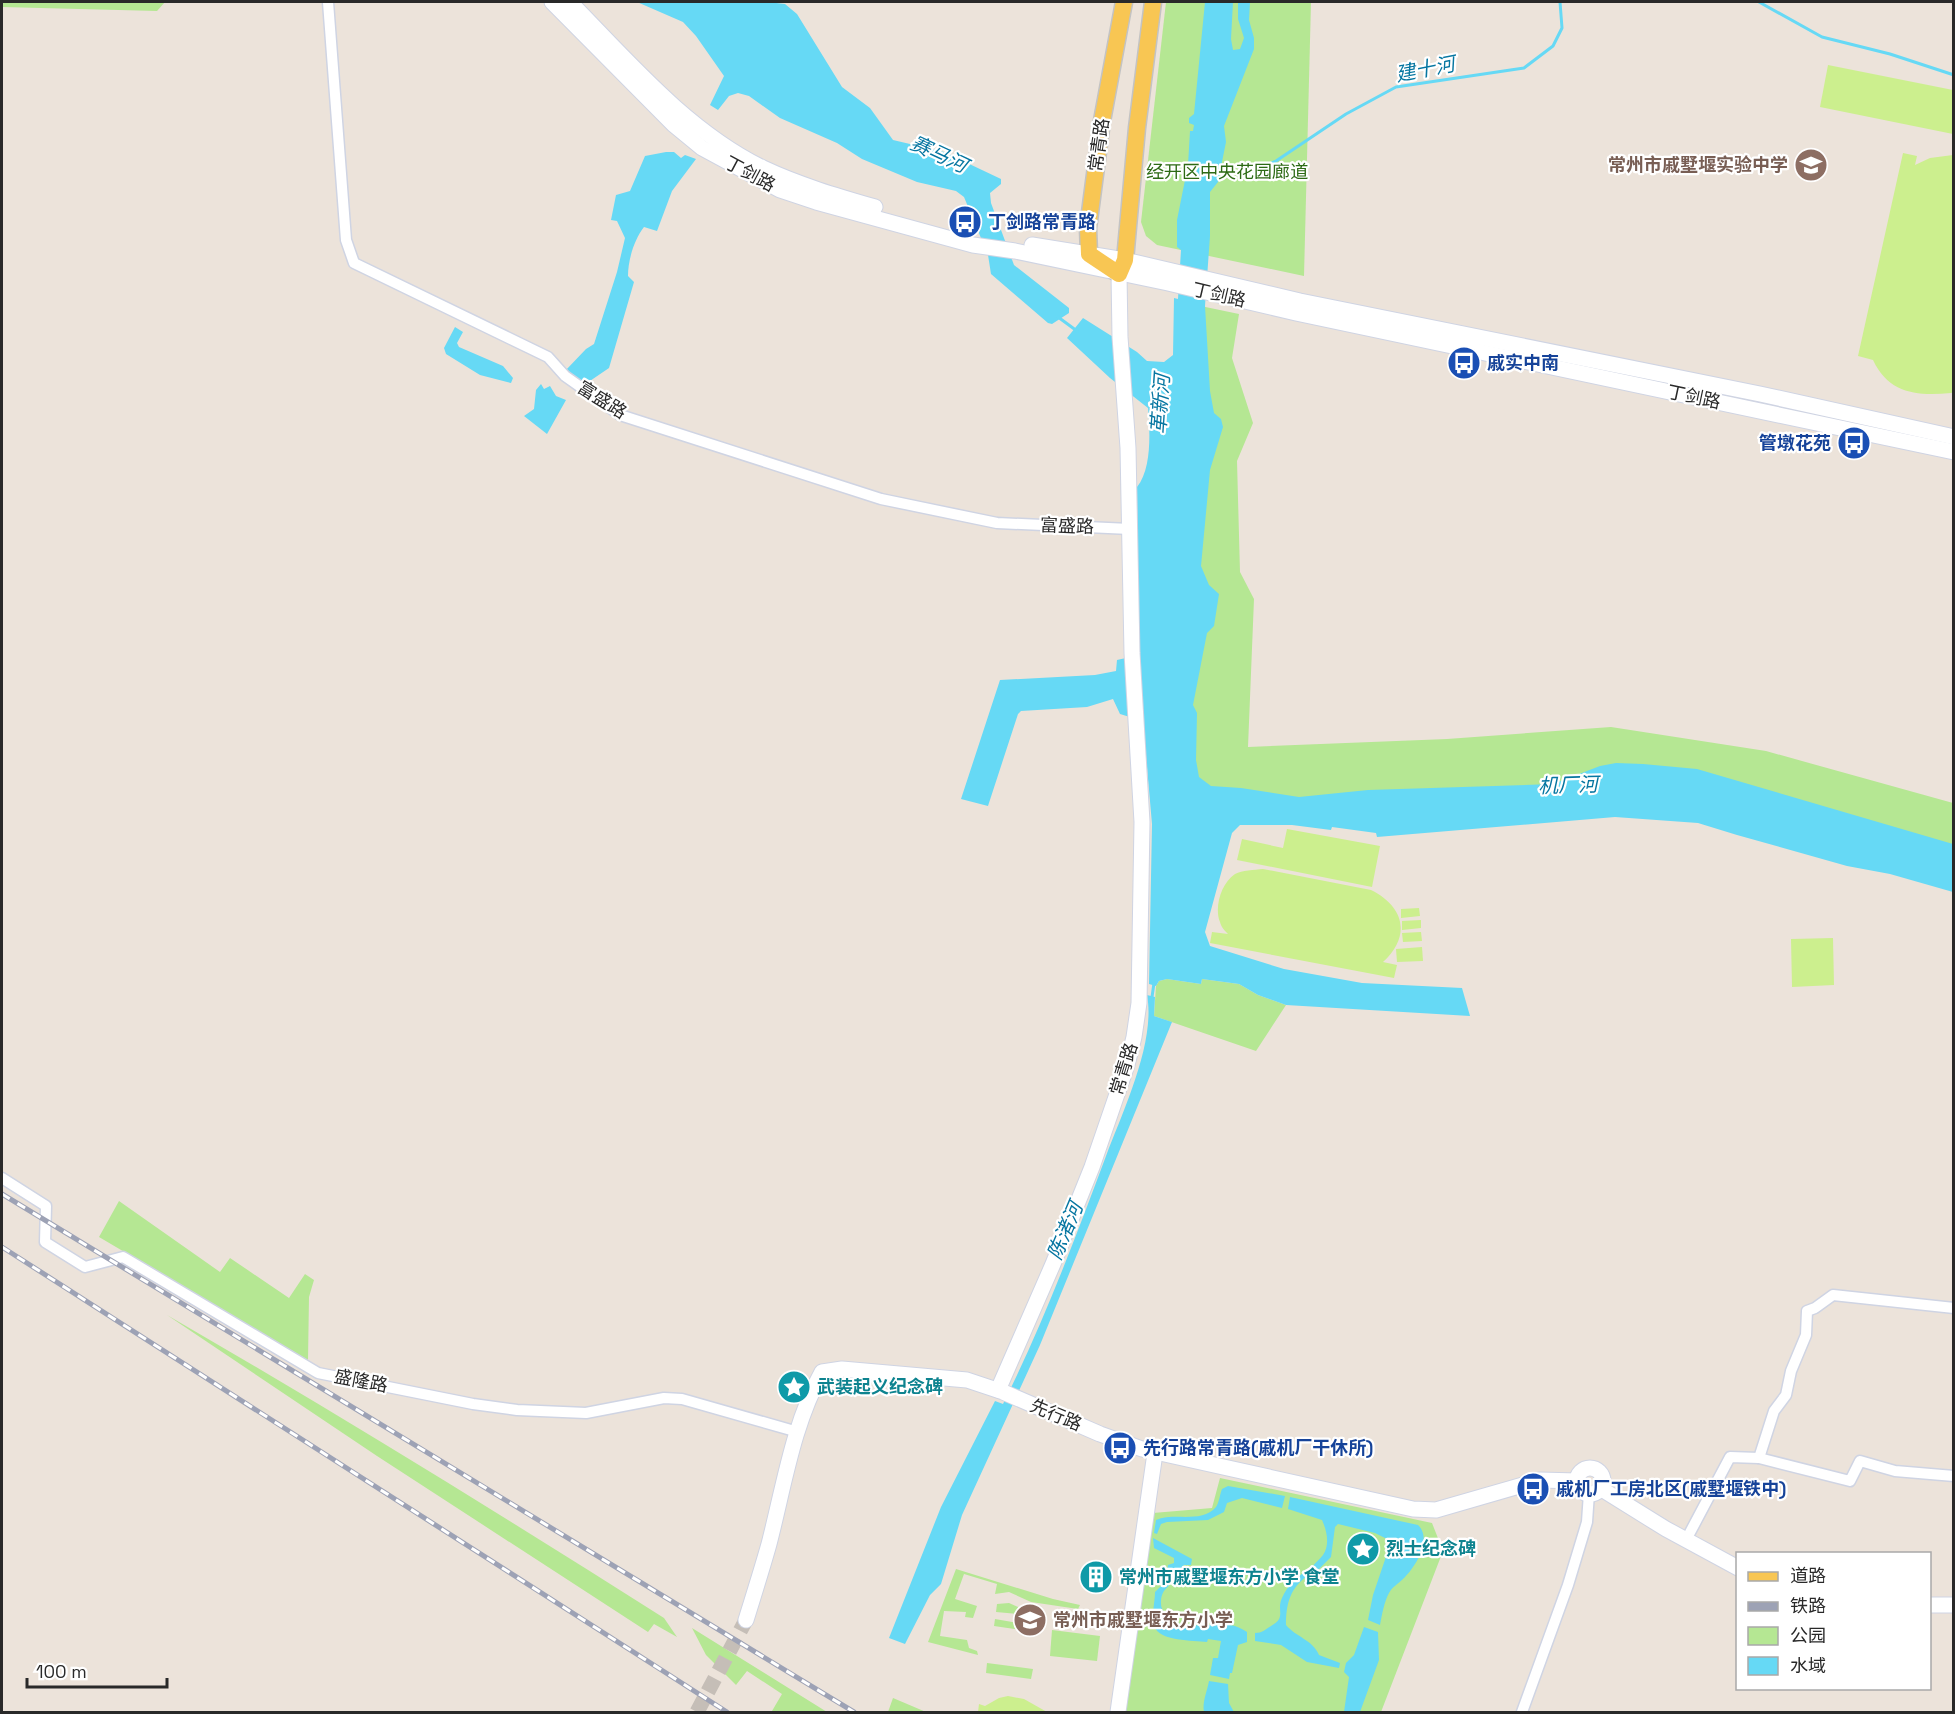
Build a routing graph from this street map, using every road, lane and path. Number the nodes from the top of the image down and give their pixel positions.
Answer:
1 (328, 2) edge
2 (552, 2) edge
3 (570, 2) edge
4 (1124, 2) edge
5 (1153, 2) edge
6 (969, 239) junction
7 (1014, 246) junction
8 (1089, 254) junction
9 (1122, 267) junction
10 (1212, 286) junction
11 (1953, 437) edge
12 (1953, 452) edge
13 (1130, 529) junction
14 (2, 1178) edge
15 (1953, 1308) edge
16 (1000, 1391) junction
17 (798, 1432) junction
18 (1155, 1453) junction
19 (1759, 1458) junction
20 (1953, 1476) edge
21 (1577, 1481) junction
22 (1594, 1491) junction
23 (1686, 1540) junction
24 (1736, 1567) edge
25 (1931, 1605) edge
26 (1953, 1605) edge
27 (746, 1620) tunnel mouth
28 (1118, 1713) edge
29 (1522, 1713) edge

1 - 13 street, 富盛路
2 - 6 main road, 丁剑路
3 - 6 main road, 丁剑路
4 - 8 main road, 常青路
5 - 9 main road, 常青路
6 - 7 main road, 丁剑路
7 - 8 main road, 丁剑路
7 - 9 main road, 丁剑路
8 - 9 main road
9 - 10 main road, 丁剑路
9 - 13 main road, 常青路
10 - 11 main road, 丁剑路
10 - 12 main road, 丁剑路
13 - 16 main road, 常青路
14 - 17 street, 盛隆路
15 - 19 street
16 - 17 main road, 先行路
16 - 18 main road, 先行路
17 - 27 main road, 先行路
18 - 21 main road, 先行路
18 - 28 main road
19 - 20 street
19 - 23 street
21 - 22 main road
21 - 22 main road
22 - 23 main road
22 - 29 street
23 - 24 main road
25 - 26 main road

